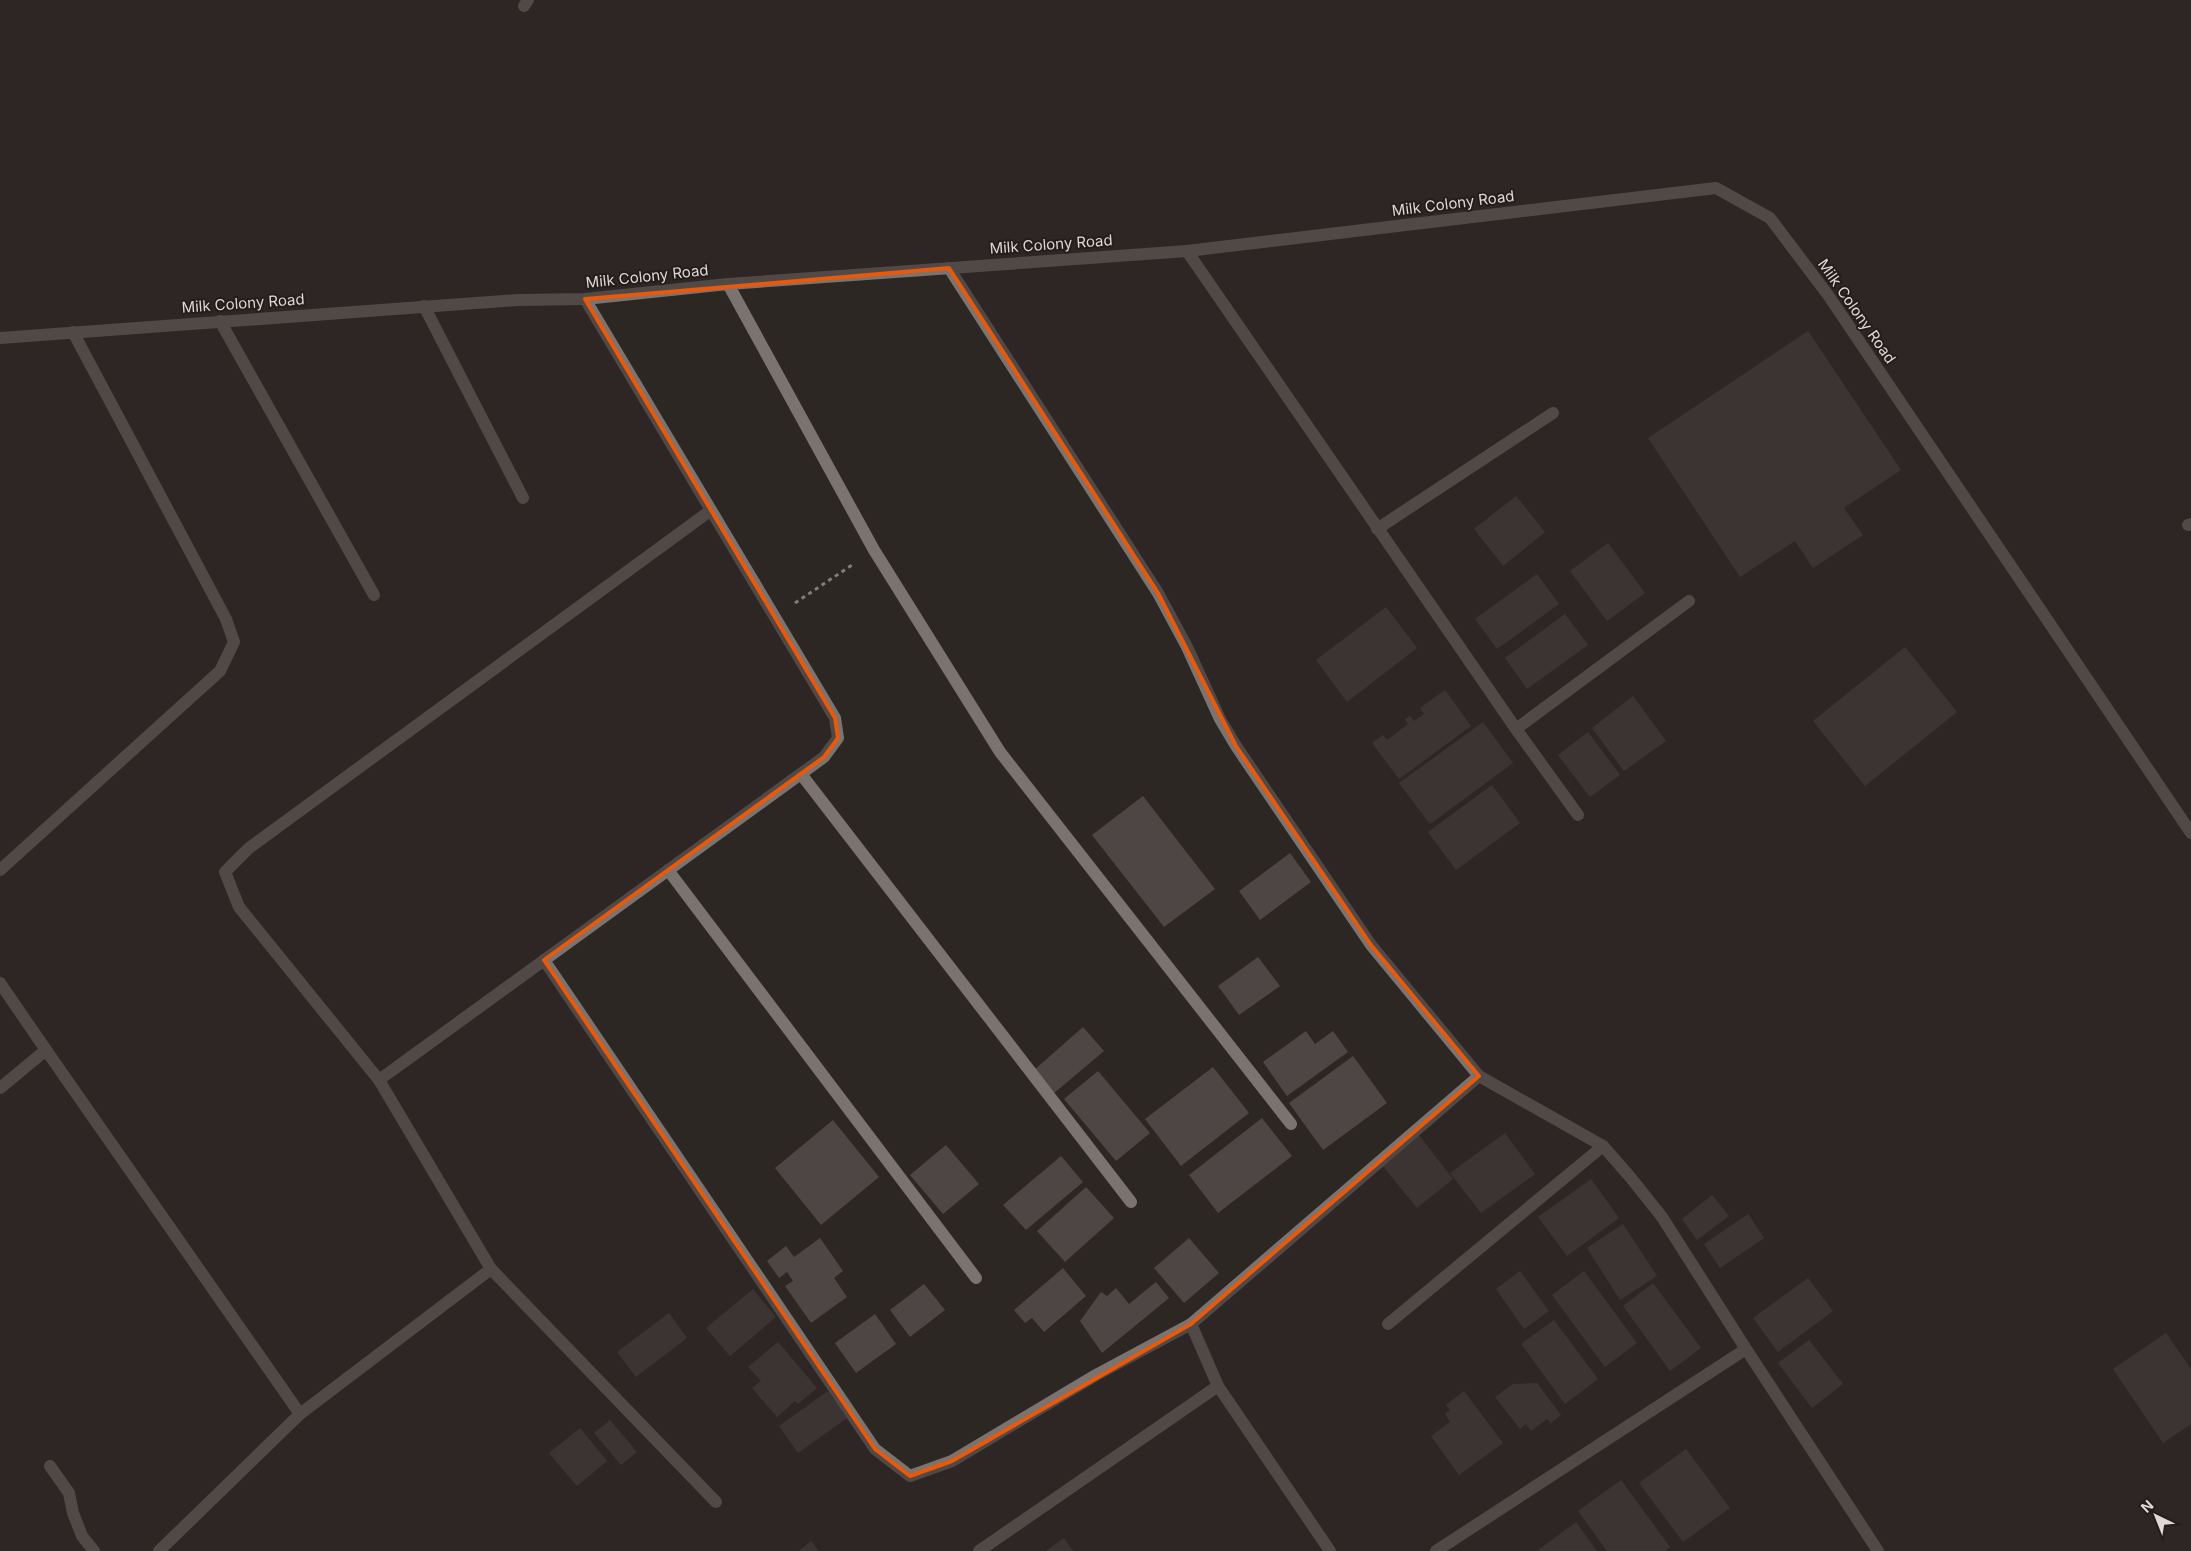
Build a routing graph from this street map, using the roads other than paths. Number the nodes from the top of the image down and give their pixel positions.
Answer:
1 (1187, 251) junction
2 (949, 268) junction
3 (728, 284) junction
4 (585, 299) junction
5 (424, 306) junction
6 (220, 321) junction
7 (73, 332) junction
8 (0, 338) edge
9 (1553, 413) dead end
10 (523, 498) dead end
11 (710, 511) junction
12 (1377, 529) junction
13 (374, 595) dead end
14 (1689, 601) dead end
15 (1516, 729) junction
16 (801, 774) junction
17 (1578, 815) dead end
18 (2191, 833) edge
19 (2, 865) edge
20 (668, 870) junction
21 (544, 960) junction
22 (0, 983) edge
23 (46, 1050) junction
24 (1478, 1076) junction
25 (378, 1080) junction
26 (0, 1088) edge
27 (1292, 1124) dead end
28 (1603, 1146) junction
29 (1131, 1202) dead end
30 (490, 1269) junction
31 (976, 1278) dead end
32 (1191, 1324) junction
33 (1388, 1324) dead end
34 (1746, 1349) junction
35 (1218, 1386) junction
36 (300, 1414) junction
37 (50, 1466) dead end
38 (716, 1502) dead end
39 (1872, 1549) edge
40 (94, 1551) edge
41 (159, 1551) edge
42 (979, 1551) edge
43 (1330, 1551) edge
44 (1436, 1551) edge

1 - 2 street, Milk Colony Road
1 - 12 street
1 - 18 street, Milk Colony Road
2 - 3 street, Milk Colony Road
2 - 24 street
3 - 4 street, Milk Colony Road
3 - 27 street
4 - 5 street, Milk Colony Road
4 - 11 street
5 - 6 street, Milk Colony Road
5 - 10 street
6 - 7 street, Milk Colony Road
6 - 13 street
7 - 8 street, Milk Colony Road
7 - 19 street
9 - 12 street
11 - 16 street
11 - 25 street
12 - 15 street
14 - 15 street
15 - 17 street
16 - 20 street
16 - 29 street
20 - 21 street
20 - 31 street
21 - 25 street
21 - 32 street
22 - 23 street
23 - 26 street
23 - 36 street
24 - 28 street
24 - 32 street
25 - 30 street
28 - 33 street
28 - 34 street
30 - 36 street
30 - 38 street
32 - 35 street
34 - 39 street
34 - 44 street
35 - 42 street
35 - 43 street
36 - 41 street
37 - 40 street

